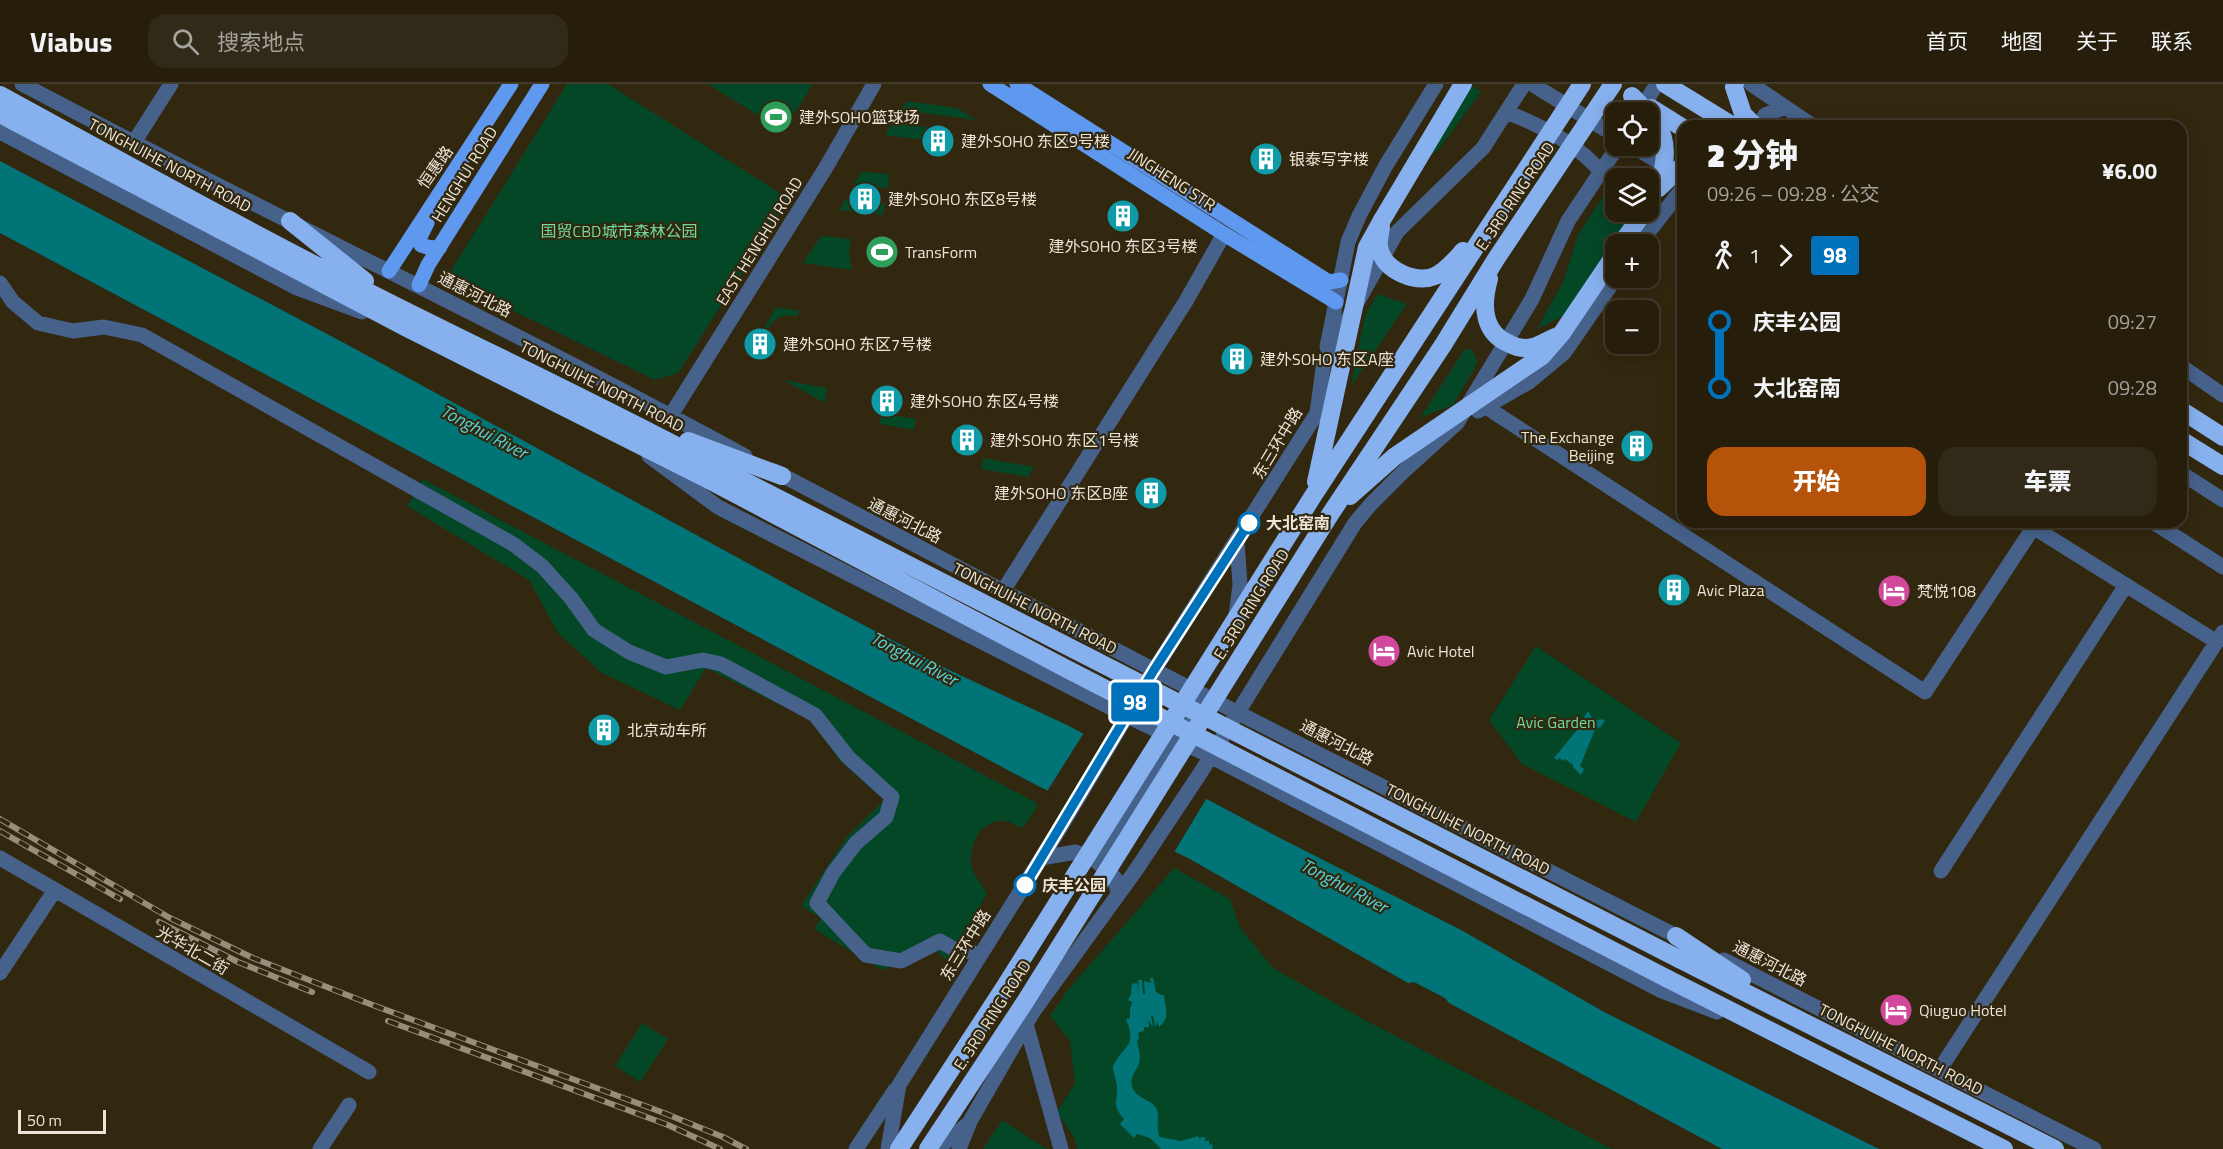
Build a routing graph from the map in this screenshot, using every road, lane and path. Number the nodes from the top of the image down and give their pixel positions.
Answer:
1 (22, 84) edge
2 (171, 84) edge
3 (511, 84) edge
4 (542, 84) edge
5 (874, 84) edge
6 (990, 84) edge
7 (1017, 84) edge
8 (1436, 84) edge
9 (1463, 84) edge
10 (1524, 84) edge
11 (1532, 84) edge
12 (1582, 84) edge
13 (1613, 84) edge
14 (1657, 84) edge
15 (1665, 84) edge
16 (1735, 84) edge
17 (1751, 84) edge
18 (0, 95) edge
19 (1634, 102) edge
20 (1638, 102) edge
21 (1785, 107) junction
22 (1506, 112) junction
23 (0, 114) edge
24 (1659, 116) edge
25 (1723, 120) edge
26 (1750, 120) edge
27 (1761, 120) edge
28 (1804, 120) edge
29 (1677, 125) edge
30 (1659, 126) edge
31 (1605, 128) edge
32 (0, 132) edge
33 (133, 144) junction
34 (1611, 156) edge
35 (1649, 156) edge
36 (1677, 171) edge
37 (1601, 172) junction
38 (1677, 172) edge
39 (451, 178) junction
40 (1659, 188) joint
41 (1677, 196) edge
42 (1382, 220) junction
43 (291, 221) junction
44 (1490, 224) junction
45 (225, 225) junction
46 (1224, 234) junction
47 (1647, 234) edge
48 (440, 247) junction
49 (1496, 259) junction
50 (1605, 269) edge
51 (389, 271) junction
52 (1341, 280) junction
53 (0, 283) edge
54 (419, 285) junction
55 (1609, 288) edge
56 (1336, 302) junction
57 (397, 306) junction
58 (405, 327) junction
59 (1562, 333) junction
60 (1324, 361) junction
61 (2187, 370) edge
62 (2223, 395) edge
63 (1485, 407) junction
64 (2187, 413) edge
65 (671, 415) junction
66 (622, 417) junction
67 (1457, 423) junction
68 (622, 437) junction
69 (2223, 437) edge
70 (2187, 444) edge
71 (2223, 466) edge
72 (712, 473) junction
73 (782, 476) junction
74 (2187, 477) edge
75 (1313, 496) junction
76 (2223, 500) edge
77 (1331, 513) junction
78 (2033, 528) edge
79 (2040, 528) edge
80 (2162, 528) edge
81 (1237, 542) junction
82 (2223, 567) edge
83 (2126, 585) junction
84 (1003, 591) junction
85 (2220, 637) edge
86 (1154, 670) junction
87 (1201, 692) junction
88 (1237, 711) junction
89 (1127, 716) junction
90 (1174, 738) junction
91 (1210, 756) junction
92 (1099, 856) junction
93 (0, 858) edge
94 (1041, 858) junction
95 (1941, 871) dead end
96 (55, 890) junction
97 (1118, 894) junction
98 (1676, 936) junction
99 (974, 953) dead end
100 (0, 973) edge
101 (1803, 1021) junction
102 (1026, 1024) junction
103 (1766, 1030) junction
104 (1940, 1069) junction
105 (369, 1072) dead end
106 (899, 1085) junction
107 (349, 1105) dead end
108 (969, 1123) junction
109 (320, 1149) edge
110 (856, 1149) edge
111 (888, 1149) edge
112 (899, 1149) edge
113 (928, 1149) edge
114 (937, 1149) edge
115 (959, 1149) edge
116 (1061, 1149) edge
117 (2004, 1149) edge
118 (2055, 1149) edge
119 (2094, 1149) edge

1 - 33 street, 通惠河北路
2 - 33 street
3 - 39 main road, 恒惠路
4 - 48 main road, HENGHUI ROAD
5 - 65 street, EAST HENGHUI ROAD
6 - 46 main road, JINGHENG STR
7 - 52 main road, JINGHENG STR
8 - 52 street
9 - 42 highway
10 - 22 street, 东三环中路
11 - 31 street
12 - 44 highway, E. 3RD RING ROAD, bridge
13 - 19 highway
13 - 49 highway, E. 3RD RING ROAD, bridge
14 - 20 street
15 - 25 highway
16 - 26 highway
17 - 21 street
18 - 45 highway, TONGHUIHE NORTH ROAD
21 - 27 street
21 - 28 street
22 - 37 street
22 - 60 street, 东三环中路
23 - 45 highway, TONGHUIHE NORTH ROAD
24 - 29 highway, bridge
30 - 40 highway, bridge
32 - 58 street
33 - 43 street, 通惠河北路
34 - 37 street
35 - 38 street
36 - 40 highway, bridge
37 - 67 street
39 - 48 main road
39 - 51 main road, 恒惠路
41 - 47 street
42 - 44 highway, bridge
42 - 75 highway, bridge
43 - 51 street, 通惠河北路
43 - 57 highway
44 - 75 highway, E. 3RD RING ROAD, bridge
45 - 57 highway, TONGHUIHE NORTH ROAD
45 - 58 highway, TONGHUIHE NORTH ROAD
46 - 56 main road, JINGHENG STR
46 - 84 street
48 - 54 main road, HENGHUI ROAD
49 - 59 highway, bridge
49 - 77 highway, E. 3RD RING ROAD, bridge
50 - 59 highway
51 - 54 street, 通惠河北路
52 - 56 street
53 - 99 street
54 - 65 street, 通惠河北路
55 - 63 street
56 - 60 street
57 - 66 highway, TONGHUIHE NORTH ROAD
58 - 68 highway, TONGHUIHE NORTH ROAD
59 - 77 highway, bridge
60 - 81 street, 东三环中路
61 - 62 street
63 - 67 street
63 - 78 street
64 - 69 highway
65 - 73 street, 通惠河北路
66 - 72 highway, TONGHUIHE NORTH ROAD
66 - 73 highway
67 - 88 street
68 - 72 highway, TONGHUIHE NORTH ROAD
68 - 89 street
70 - 71 highway
72 - 101 highway, TONGHUIHE NORTH ROAD, bridge
72 - 103 highway, TONGHUIHE NORTH ROAD, bridge
73 - 84 street, 通惠河北路
74 - 76 street
75 - 112 highway, E. 3RD RING ROAD, bridge
77 - 113 highway, E. 3RD RING ROAD, bridge
79 - 83 street
80 - 82 street
81 - 86 street, 东三环中路
81 - 87 street
83 - 85 street
83 - 95 street
84 - 86 street, 通惠河北路
85 - 104 street
86 - 87 street, 通惠河北路
86 - 89 street, 东三环中路
87 - 88 street, 通惠河北路
87 - 90 street
88 - 91 street
88 - 98 street, 通惠河北路
89 - 90 street
89 - 94 street, 东三环中路
90 - 91 street
90 - 92 street
91 - 97 street
91 - 103 street
92 - 94 street
92 - 97 street
93 - 96 street, 光华北二街
94 - 106 street, 东三环中路
96 - 100 street
96 - 105 street, 光华北二街
97 - 102 street
98 - 101 highway
98 - 104 street, 通惠河北路
101 - 118 highway, TONGHUIHE NORTH ROAD
102 - 108 street
102 - 116 street
103 - 117 highway, TONGHUIHE NORTH ROAD
104 - 119 street, 通惠河北路
106 - 110 street, 东三环中路
106 - 111 street, 东三环中路
107 - 109 street
108 - 114 street
108 - 115 street

